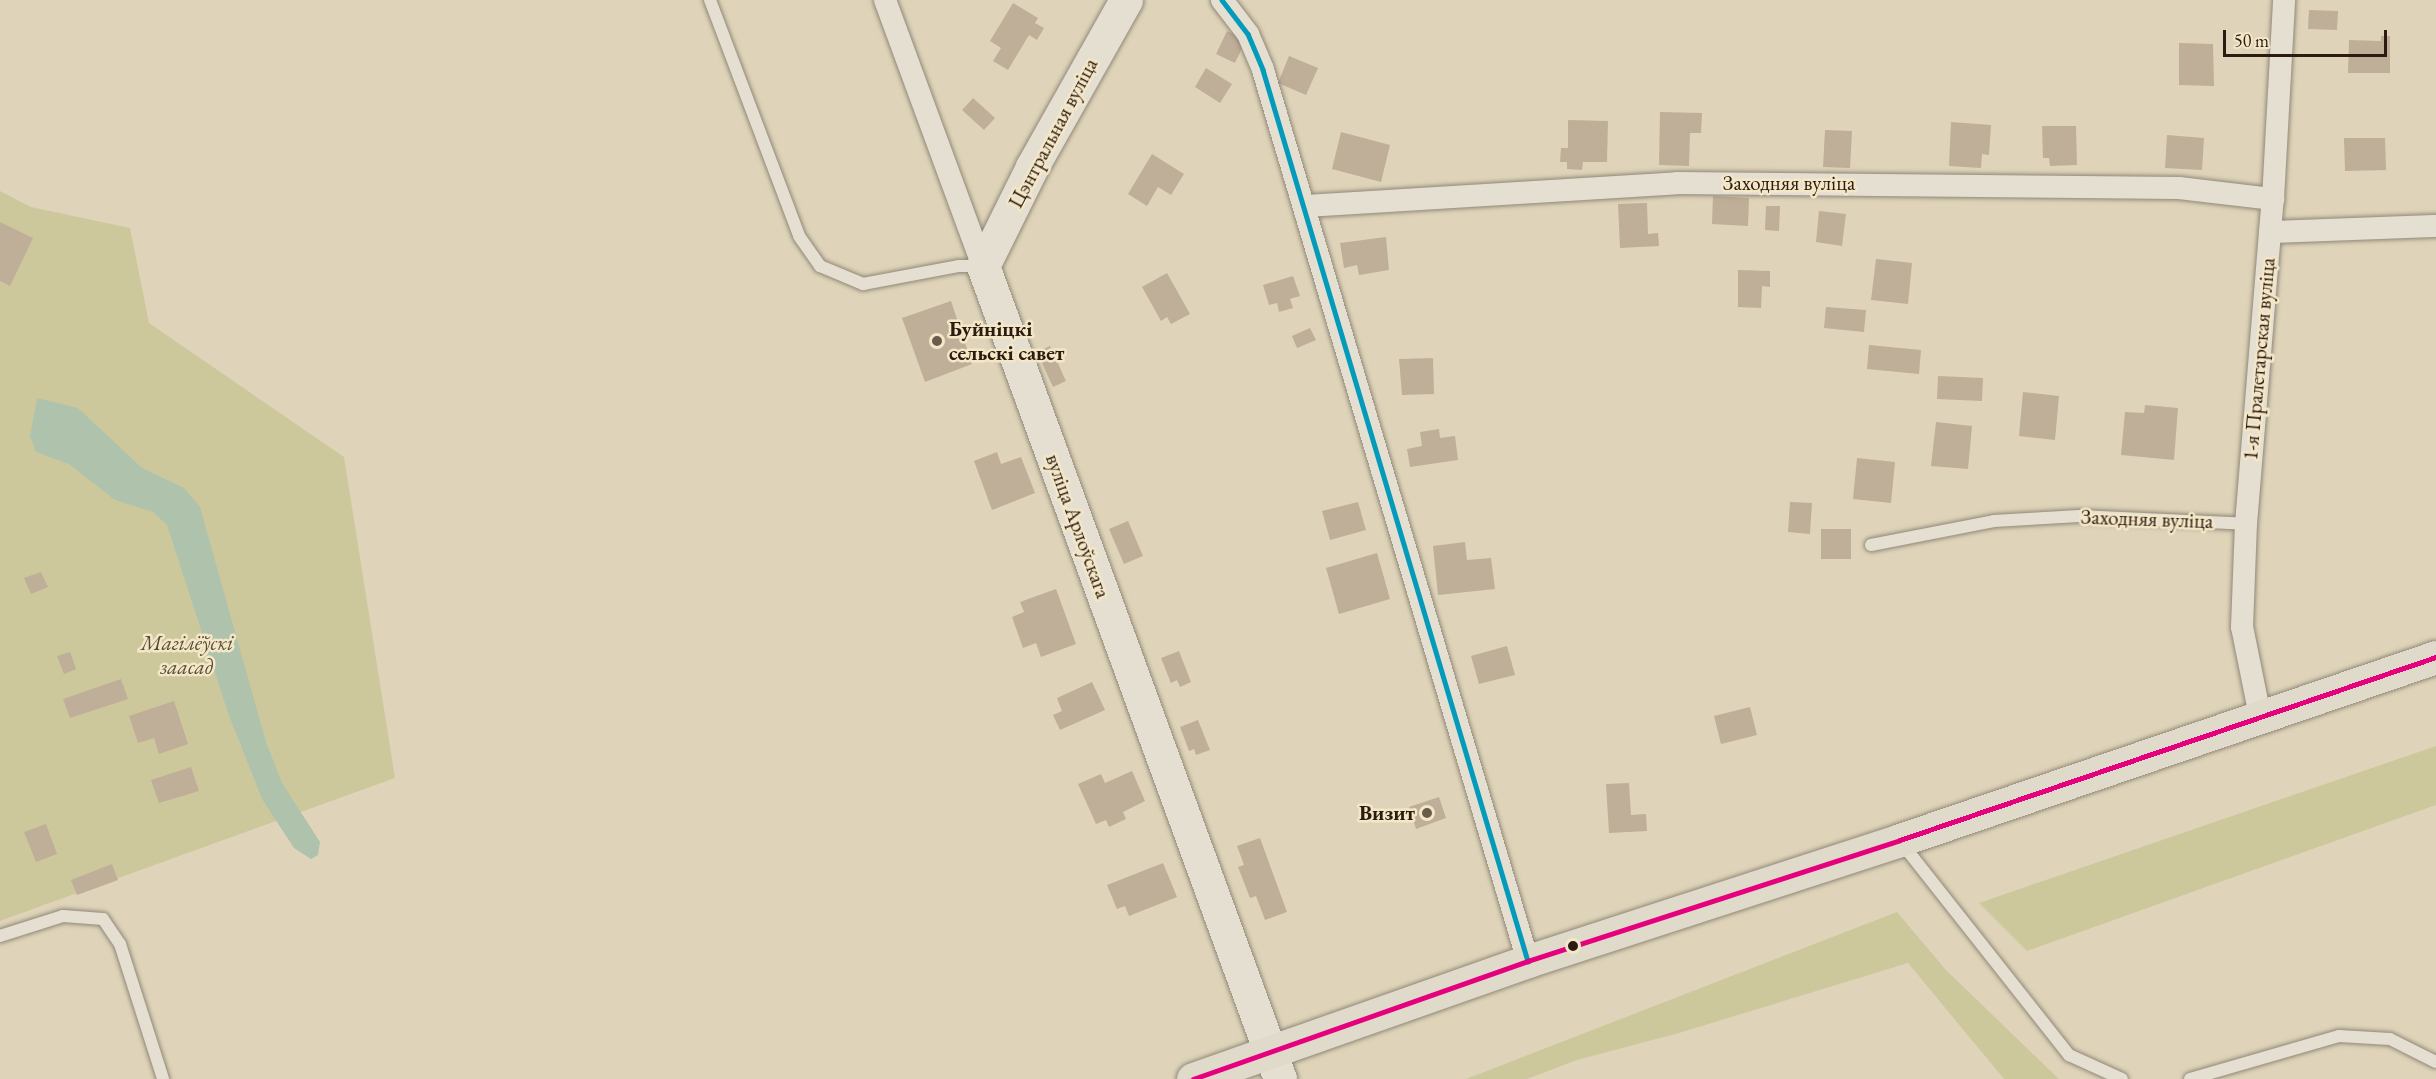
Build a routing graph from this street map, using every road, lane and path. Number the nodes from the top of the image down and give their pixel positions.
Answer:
1 (710, 0) edge
2 (885, 0) edge
3 (1126, 0) edge
4 (1222, 0) edge
5 (2284, 0) edge
6 (2273, 199) junction
7 (1306, 206) junction
8 (2436, 226) edge
9 (2270, 232) junction
10 (983, 266) junction
11 (2246, 524) junction
12 (1870, 545) dead end
13 (2436, 657) edge
14 (2260, 716) junction
15 (1900, 840) junction
16 (0, 936) edge
17 (1528, 961) junction
18 (2436, 1062) edge
19 (1275, 1066) edge
20 (164, 1079) edge
21 (1193, 1079) edge
22 (2122, 1079) edge
23 (2190, 1079) edge

1 - 10 lane
2 - 10 street, вуліца Арлоўскага
3 - 10 street, Цэнтральная вуліца
4 - 7 street
5 - 6 street, 1-я Пралетарская вуліца
6 - 7 street, Заходняя вуліца
6 - 9 street, 1-я Пралетарская вуліца
7 - 17 street
8 - 9 street
9 - 11 street, 1-я Пралетарская вуліца
10 - 19 street, вуліца Арлоўскага
11 - 12 lane, Заходняя вуліца
11 - 14 street, 1-я Пралетарская вуліца
13 - 14 main road
14 - 15 main road
15 - 17 main road
15 - 22 lane
16 - 20 lane
17 - 19 main road
18 - 23 lane
19 - 21 main road

